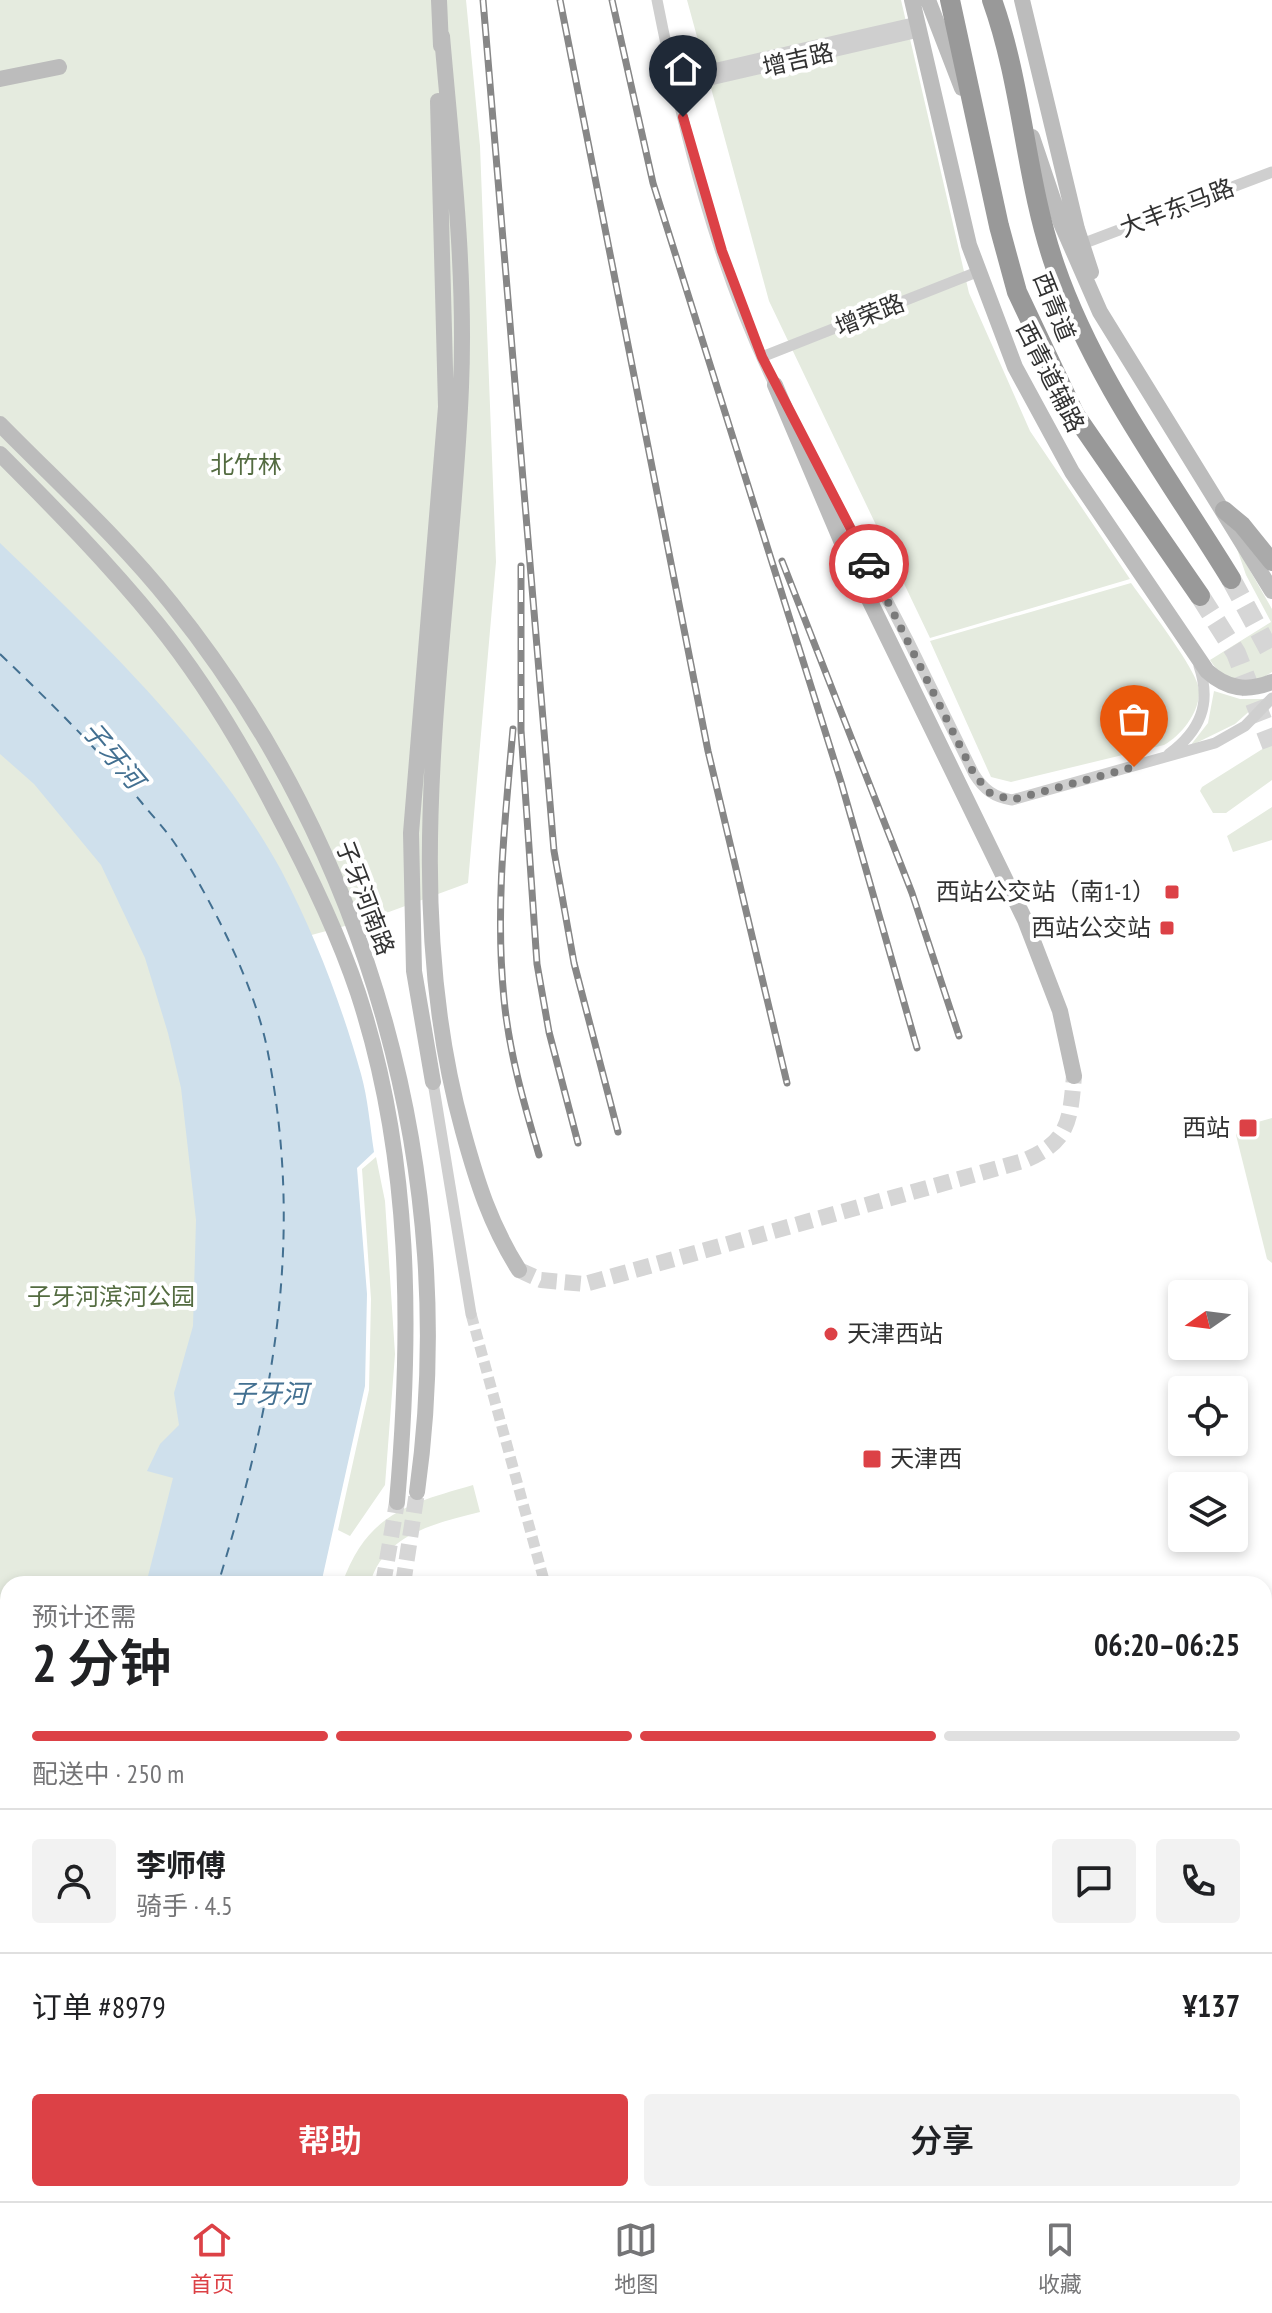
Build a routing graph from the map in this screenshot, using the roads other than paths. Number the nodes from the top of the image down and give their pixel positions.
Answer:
1 (439, 0) edge
2 (657, 0) edge
3 (912, 0) edge
4 (928, 0) edge
5 (948, 0) edge
6 (992, 0) edge
7 (1000, 0) edge
8 (1022, 0) edge
9 (918, 27) junction
10 (1004, 33) junction
11 (442, 36) junction
12 (59, 67) dead end
13 (0, 79) edge
14 (675, 83) junction
15 (1016, 90) junction
16 (977, 124) junction
17 (1272, 172) edge
18 (1082, 244) junction
19 (977, 272) junction
20 (1123, 352) junction
21 (762, 357) junction
22 (775, 385) junction
23 (0, 424) edge
24 (0, 454) edge
25 (1224, 510) junction
26 (1272, 562) edge
27 (1231, 579) tunnel mouth
28 (1272, 591) edge
29 (1200, 596) tunnel mouth
30 (1197, 659) junction
31 (1272, 682) edge
32 (1272, 698) edge
33 (1163, 760) junction
34 (1074, 1076) tunnel mouth
35 (433, 1082) joint
36 (519, 1270) tunnel mouth
37 (471, 1314) tunnel mouth
38 (417, 1492) tunnel mouth
39 (397, 1502) tunnel mouth

1 - 11 street, bridge
2 - 14 street
3 - 9 street, 西青道辅路
4 - 16 street
5 - 16 highway, 西青道
6 - 10 highway, 西青道
7 - 10 highway
8 - 18 street
9 - 14 street, 增吉路
9 - 19 street, 西青道辅路
10 - 15 highway, 西青道
11 - 35 street, bridge
11 - 36 street, bridge
12 - 13 street
14 - 21 street
15 - 20 street
15 - 27 highway, 西青道
16 - 29 highway, 西青道
17 - 18 street, 大丰东马路
18 - 20 street
19 - 21 street, 增荣路
19 - 30 street, 西青道辅路
20 - 25 street
21 - 22 street
22 - 33 street
22 - 34 street, bridge
23 - 38 street, 子牙河南路
24 - 39 street, 子牙河南路
25 - 26 main road
25 - 28 street
30 - 31 street, 西青道辅路
30 - 33 street
32 - 33 street
35 - 37 street

